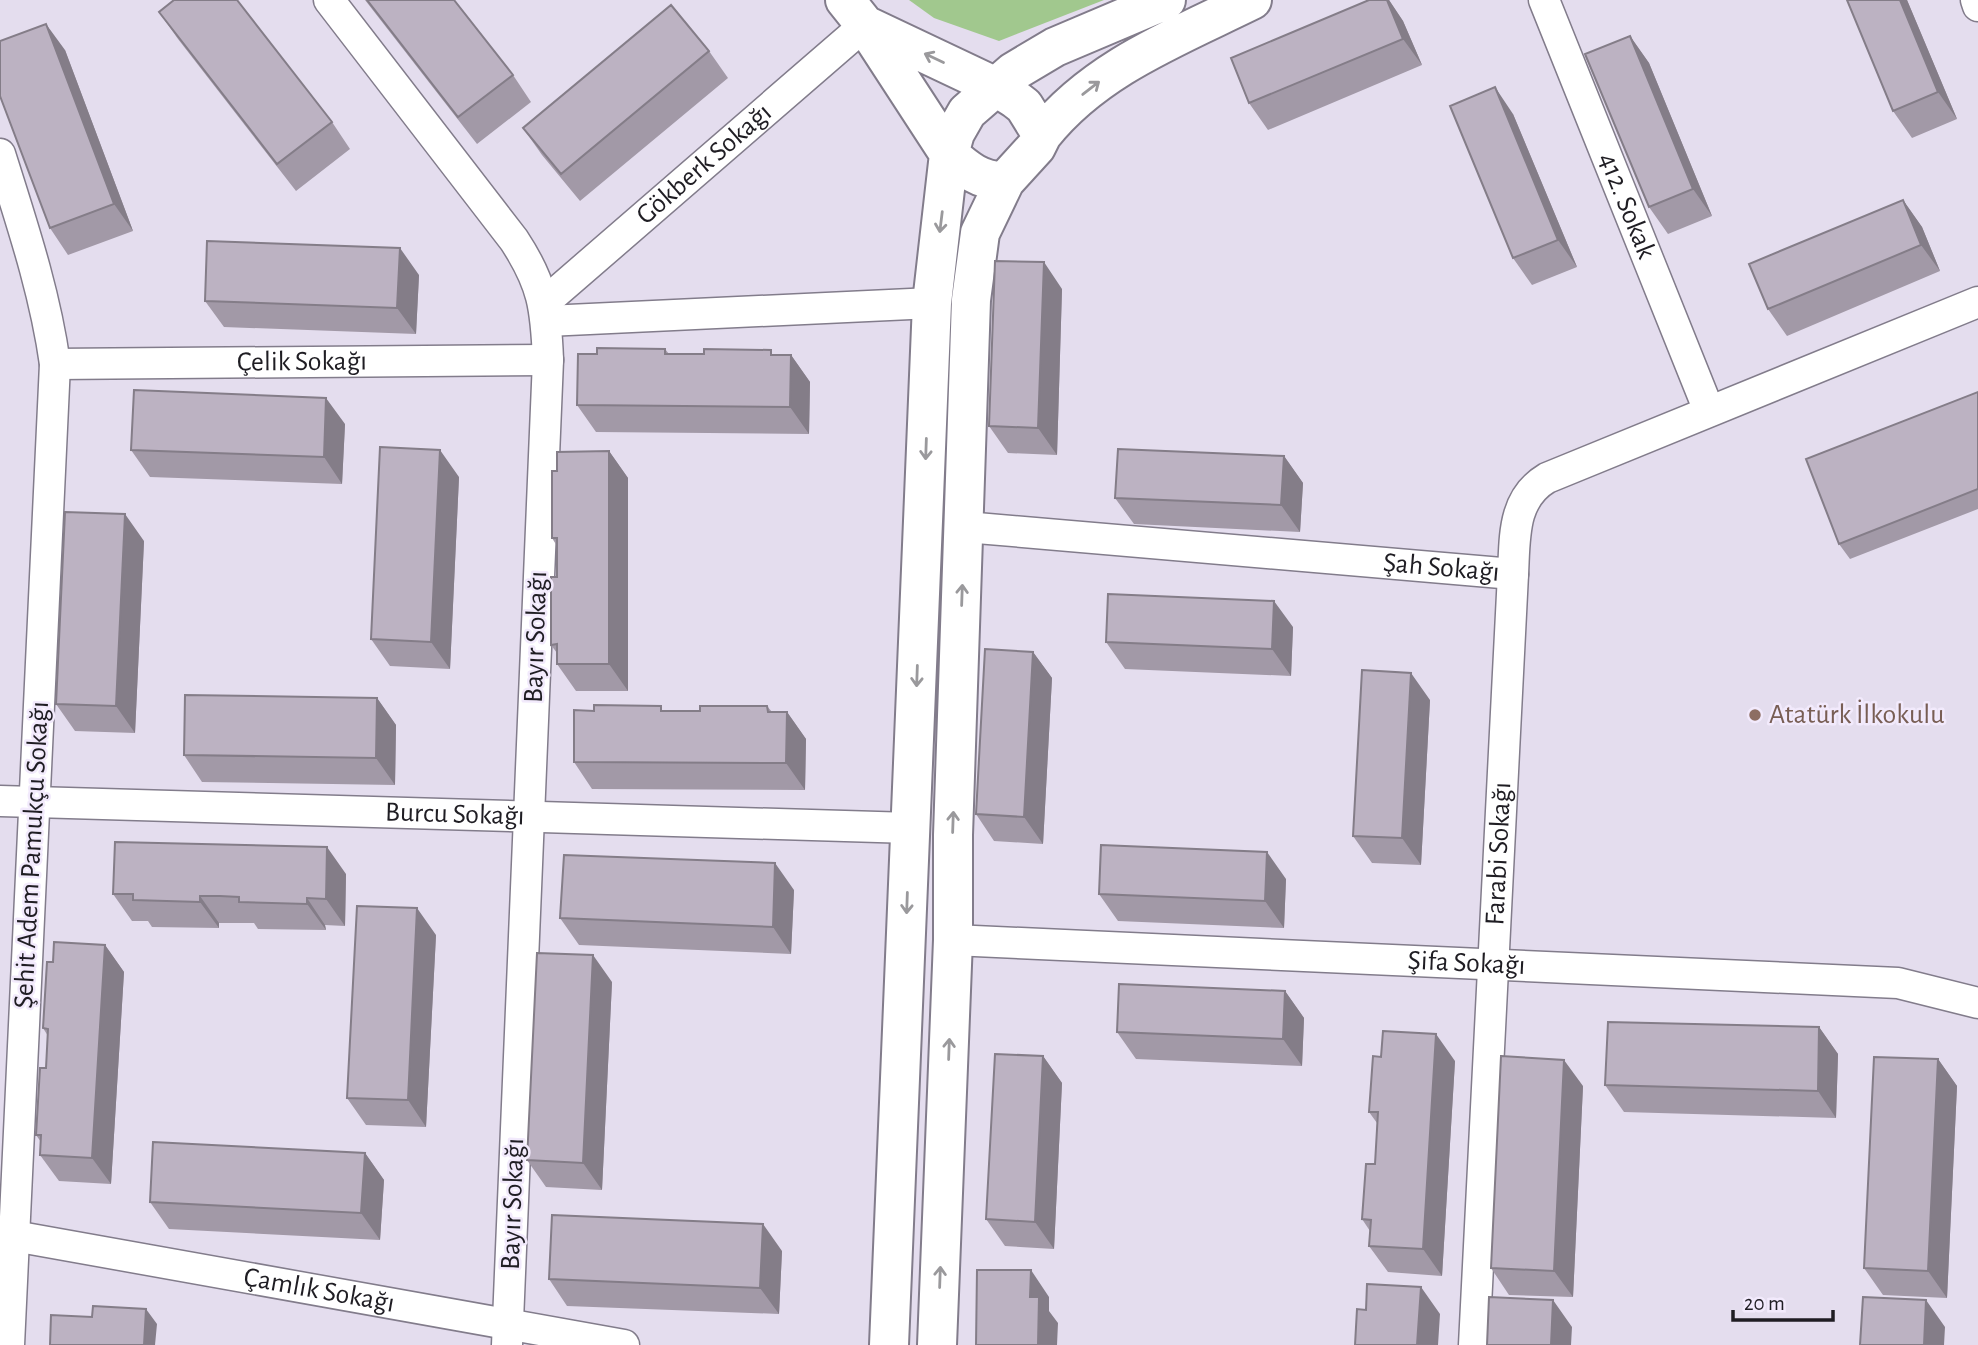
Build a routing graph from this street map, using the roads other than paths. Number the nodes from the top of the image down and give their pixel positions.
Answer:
1 (329, 0) edge
2 (1166, 0) edge
3 (1252, 0) edge
4 (1544, 0) edge
5 (1976, 0) edge
6 (1978, 6) edge
7 (855, 12) edge
8 (996, 87) junction
9 (1042, 135) junction
10 (0, 154) edge
11 (949, 154) junction
12 (1005, 181) junction
13 (1978, 302) edge
14 (932, 303) junction
15 (545, 312) junction
16 (548, 360) junction
17 (55, 364) junction
18 (1709, 411) junction
19 (965, 527) junction
20 (1513, 574) junction
21 (0, 801) edge
22 (35, 802) junction
23 (528, 817) junction
24 (911, 828) junction
25 (953, 940) junction
26 (1493, 965) junction
27 (1978, 1003) edge
28 (14, 1236) junction
29 (507, 1334) edge
30 (9, 1345) edge
31 (624, 1345) edge
32 (889, 1345) edge
33 (937, 1345) edge
34 (1474, 1345) edge

1 - 15 street, Bayır Sokağı
2 - 8 main road
9 -> 3 main road
4 - 18 street, 412. Sokak
5 - 6 street
8 -> 7 main road
7 - 11 main road
7 - 15 street, Gökberk Sokağı
8 - 9 main road
8 - 11 main road
9 - 12 main road
10 - 17 street, Şehit Adem Pamukçu Sokağı
11 - 12 main road
11 -> 14 main road
12 - 19 main road
13 - 18 street, Şah Sokağı
14 - 15 street
14 -> 24 main road
15 - 16 street, Bayır Sokağı
16 - 17 street, Çelik Sokağı
16 - 23 street, Bayır Sokağı
17 - 22 street, Şehit Adem Pamukçu Sokağı
18 - 20 street, Şah Sokağı
19 - 20 street, Şah Sokağı
25 -> 19 main road
20 - 26 street, Farabi Sokağı
21 - 22 street, Burcu Sokağı
22 - 23 street, Burcu Sokağı
22 - 28 street, Şehit Adem Pamukçu Sokağı
23 - 24 street, Burcu Sokağı
23 - 29 street, Bayır Sokağı
24 -> 32 main road
25 - 26 street, Şifa Sokağı
33 -> 25 main road
26 - 27 street, Şifa Sokağı
26 - 34 street, Farabi Sokağı
28 - 29 street, Çamlık Sokağı
28 - 30 street, Şehit Adem Pamukçu Sokağı
29 - 31 street, Çamlık Sokağı

